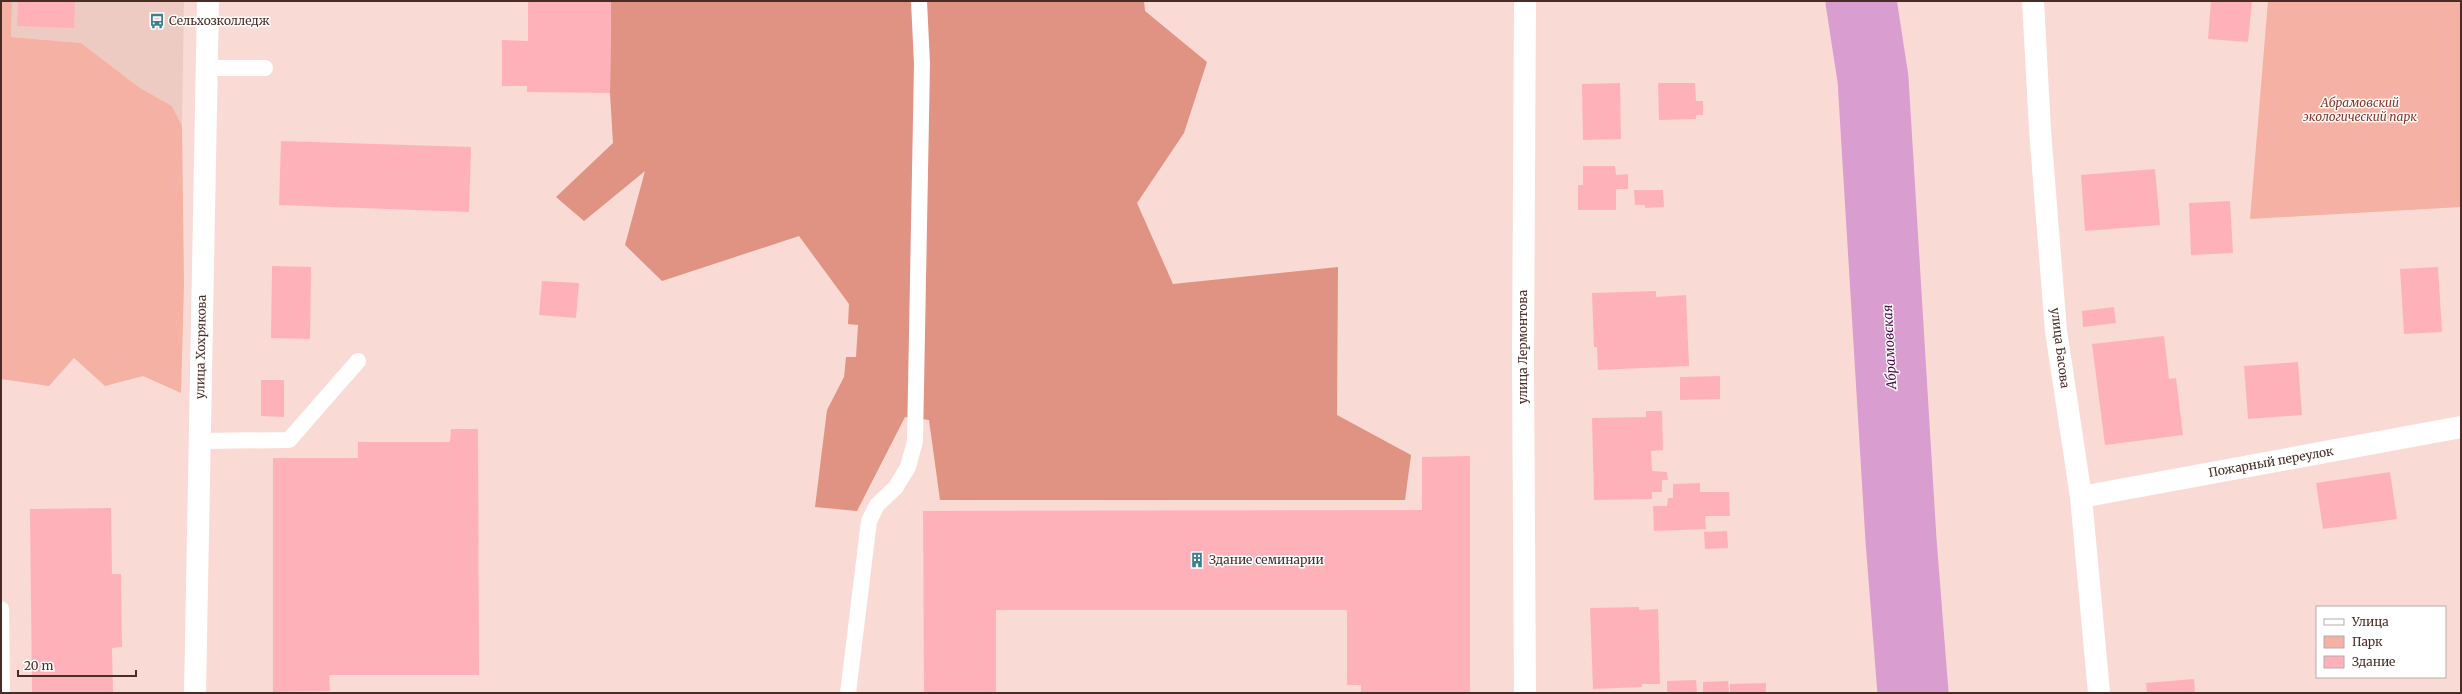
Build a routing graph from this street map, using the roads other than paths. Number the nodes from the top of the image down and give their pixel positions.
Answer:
1 (208, 1) edge
2 (919, 1) edge
3 (1525, 1) edge
4 (2033, 1) edge
5 (206, 68) junction
6 (265, 68) dead end
7 (358, 361) dead end
8 (2461, 427) edge
9 (200, 441) junction
10 (2081, 497) junction
11 (1, 610) edge
12 (2, 693) edge
13 (195, 693) edge
14 (848, 693) edge
15 (1525, 693) edge
16 (2099, 693) edge

1 - 5 street, улица Хохрякова
2 - 14 lane
3 - 15 street, улица Лермонтова
4 - 10 street, улица Басова
5 - 6 lane
5 - 9 street, улица Хохрякова
7 - 9 lane
8 - 10 street, Пожарный переулок
9 - 13 street, улица Хохрякова
10 - 16 street, улица Басова
11 - 12 lane

